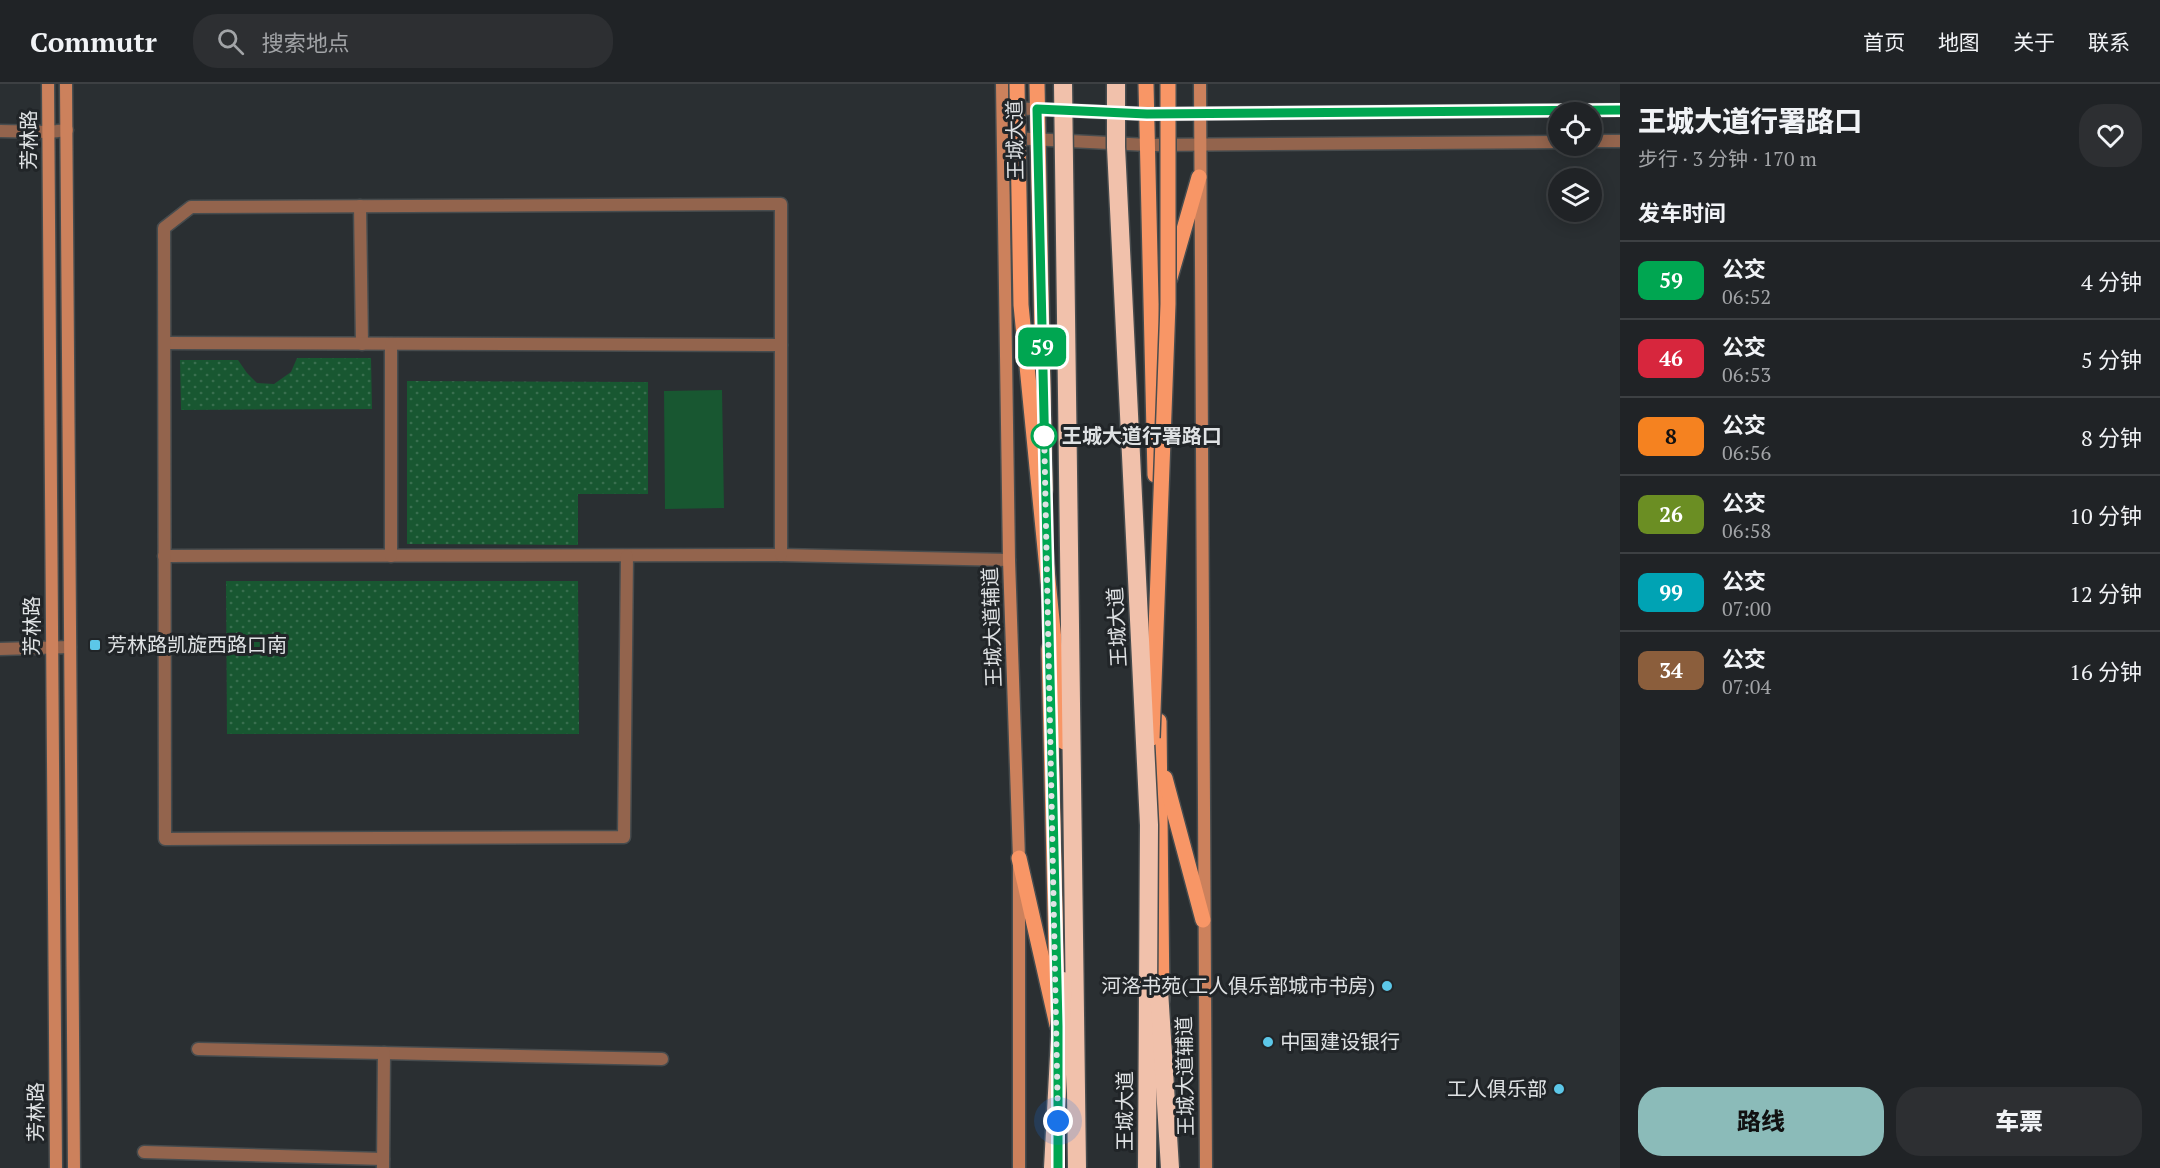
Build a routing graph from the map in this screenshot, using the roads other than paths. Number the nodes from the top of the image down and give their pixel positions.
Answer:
1 (48, 84) edge
2 (66, 84) edge
3 (1002, 84) edge
4 (1017, 84) edge
5 (1037, 84) edge
6 (1063, 84) edge
7 (1116, 84) edge
8 (1146, 84) edge
9 (1168, 84) edge
10 (1200, 84) edge
11 (1002, 107) junction
12 (1037, 109) junction
13 (1620, 110) edge
14 (1200, 113) junction
15 (1147, 114) junction
16 (67, 130) junction
17 (0, 131) edge
18 (49, 132) junction
19 (1002, 138) junction
20 (1037, 139) junction
21 (1548, 141) edge
22 (1602, 141) edge
23 (1620, 141) edge
24 (1199, 144) junction
25 (1148, 145) junction
26 (1199, 177) junction
27 (360, 206) junction
28 (1153, 335) junction
29 (165, 343) junction
30 (362, 344) junction
31 (391, 344) junction
32 (781, 345) junction
33 (627, 555) junction
34 (781, 555) junction
35 (164, 556) junction
36 (391, 556) junction
37 (1009, 560) junction
38 (70, 647) junction
39 (0, 649) edge
40 (52, 649) junction
41 (1159, 756) junction
42 (1072, 824) junction
43 (1149, 825) junction
44 (1019, 858) junction
45 (1203, 920) junction
46 (1058, 1026) junction
47 (198, 1050) dead end
48 (384, 1053) junction
49 (662, 1059) dead end
50 (144, 1152) dead end
51 (383, 1164) edge
52 (56, 1168) edge
53 (74, 1168) edge
54 (1019, 1168) edge
55 (1053, 1168) edge
56 (1058, 1168) edge
57 (1077, 1168) edge
58 (1148, 1168) edge
59 (1163, 1168) edge
60 (1170, 1168) edge
61 (1206, 1168) edge

1 - 18 main road, 芳林路
2 - 16 main road, 芳林路
3 - 11 main road, 王城大道辅道
4 - 42 main road, bridge
5 - 12 main road, 王城大道
6 - 42 highway, bridge
7 - 43 highway, 王城大道, bridge
8 - 15 main road, 王城大道
9 - 43 main road, bridge
10 - 14 main road, 王城大道辅道
11 - 12 street
11 - 19 main road, 王城大道辅道
12 - 15 street
12 - 20 main road, 王城大道
13 - 14 street
14 - 15 street
14 - 24 main road, 王城大道辅道
15 - 25 main road, 王城大道
16 - 18 street
16 - 38 main road, 芳林路
17 - 18 street
18 - 40 main road, 芳林路
19 - 20 street
19 - 37 main road, 王城大道辅道
20 - 25 street
20 - 46 main road, 王城大道
21 - 24 street
22 - 23 street
24 - 25 street
24 - 26 main road, 王城大道辅道
25 - 28 main road, 王城大道
26 - 28 main road
26 - 45 main road, 王城大道辅道
27 - 29 street
27 - 30 street
27 - 32 street
28 - 41 main road, 王城大道
29 - 30 street
29 - 35 street
30 - 31 street
31 - 32 street
31 - 36 street
32 - 34 street
33 - 34 street
33 - 35 street
33 - 36 street
34 - 37 street
35 - 36 street
37 - 44 main road, 王城大道辅道
38 - 40 street
38 - 53 main road, 芳林路
39 - 40 street
40 - 52 main road, 芳林路
41 - 45 main road
41 - 59 main road, 王城大道
42 - 55 highway, bridge
42 - 57 highway, bridge
43 - 58 highway, 王城大道, bridge
43 - 60 highway, bridge
44 - 46 main road
44 - 54 main road, 王城大道辅道
45 - 61 main road, 王城大道辅道
46 - 56 main road, 王城大道
47 - 48 street
48 - 49 street
48 - 51 street
50 - 51 street

